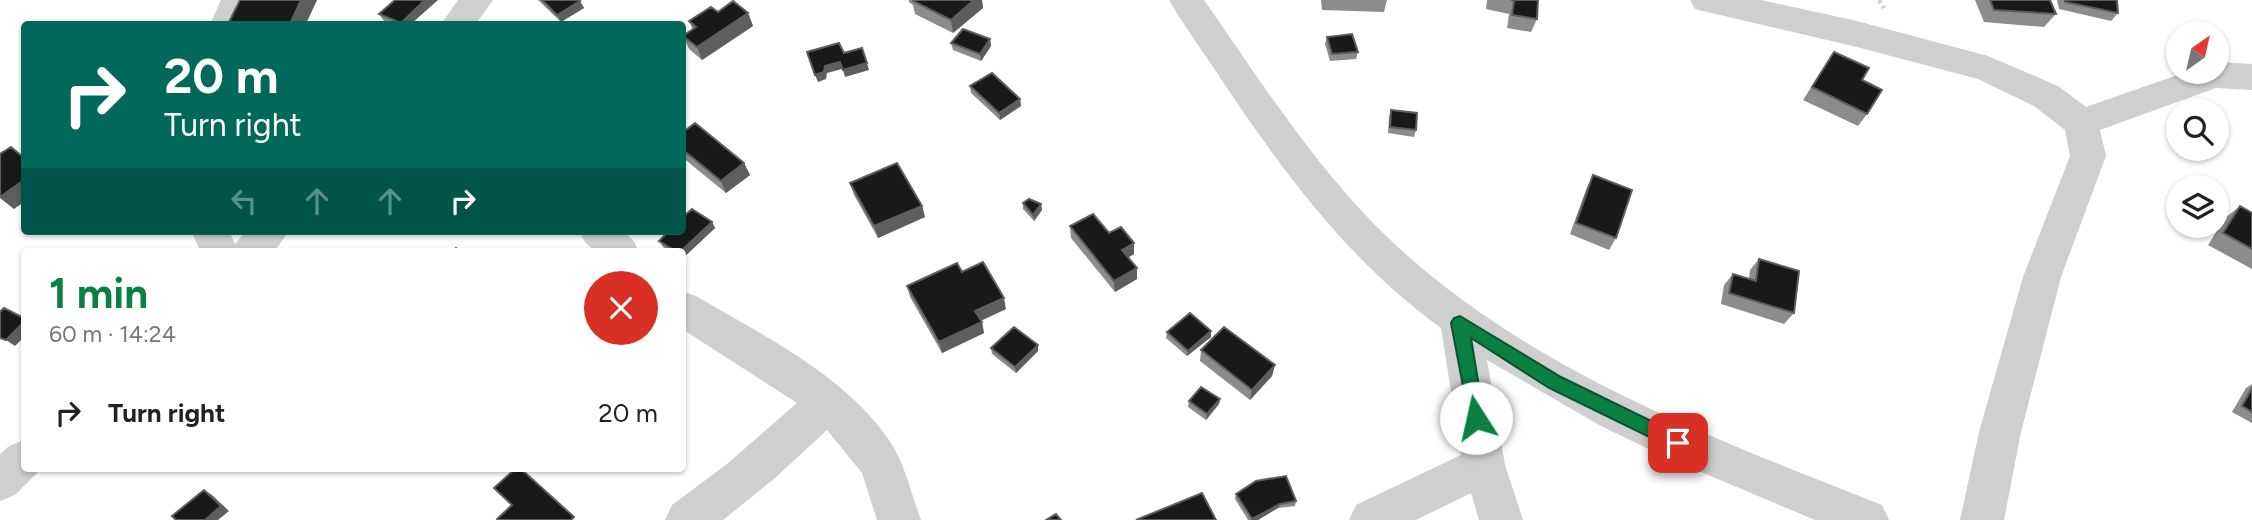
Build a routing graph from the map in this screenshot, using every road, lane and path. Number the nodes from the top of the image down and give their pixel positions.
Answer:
1 (239, 0) edge
2 (476, 0) edge
3 (1186, 0) edge
4 (1707, 0) edge
5 (228, 21) edge
6 (460, 21) edge
7 (2252, 77) edge
8 (2081, 123) junction
9 (266, 235) edge
10 (602, 235) edge
11 (254, 248) edge
12 (616, 248) edge
13 (686, 311) edge
14 (1460, 323) junction
15 (828, 402) junction
16 (21, 463) edge
17 (1484, 465) junction
18 (0, 481) edge
19 (687, 520) edge
20 (899, 520) edge
21 (1371, 520) edge
22 (1501, 520) edge
23 (1867, 520) edge
24 (1982, 520) edge

1 - 5 street
2 - 6 street
3 - 14 street
4 - 8 street
7 - 8 street
8 - 24 street
9 - 11 street
10 - 12 street
13 - 15 street
14 - 17 street
14 - 23 street
15 - 19 street
15 - 20 street
16 - 18 street
17 - 21 street
17 - 22 street

